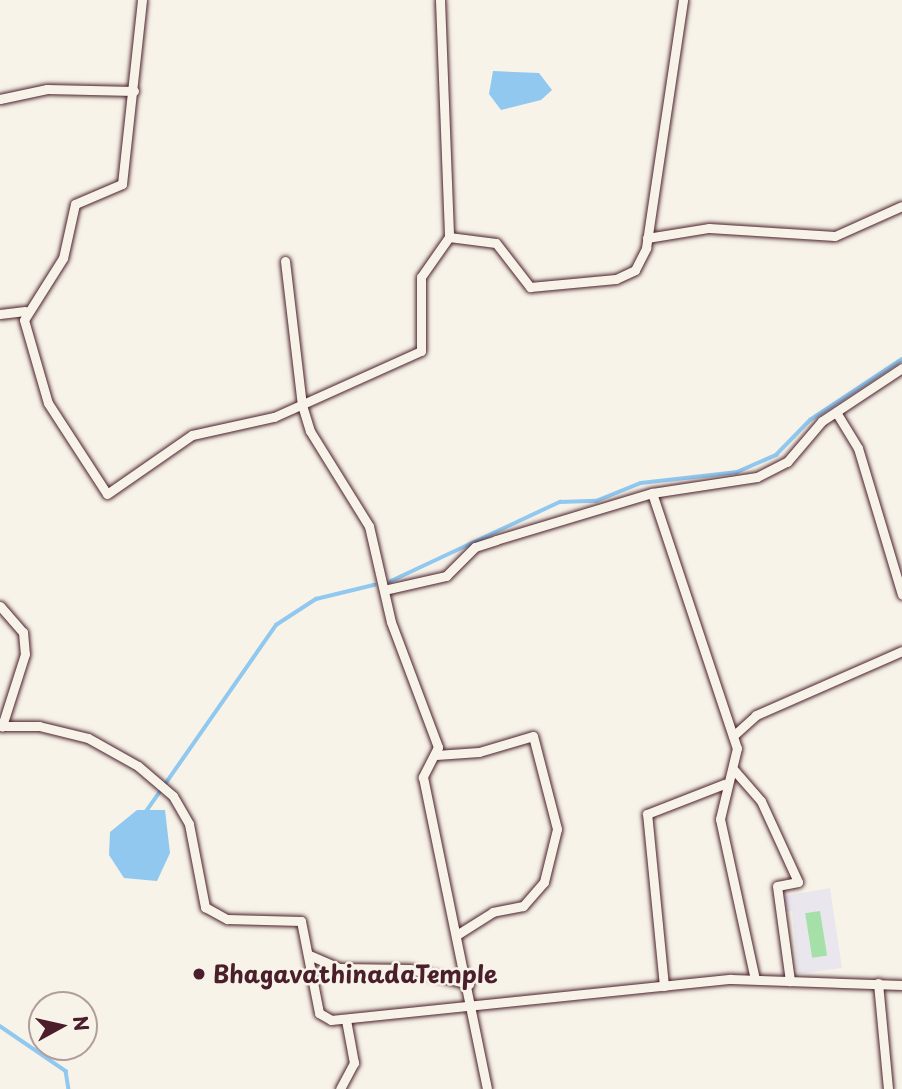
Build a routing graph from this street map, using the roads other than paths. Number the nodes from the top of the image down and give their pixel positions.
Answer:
1 (142, 0) edge
2 (440, 0) edge
3 (684, 0) edge
4 (134, 91) junction
5 (0, 99) edge
6 (902, 206) edge
7 (449, 237) junction
8 (647, 238) junction
9 (285, 261) dead end
10 (25, 311) junction
11 (0, 314) edge
12 (902, 368) edge
13 (302, 405) junction
14 (836, 412) junction
15 (652, 493) junction
16 (384, 590) junction
17 (902, 595) edge
18 (0, 606) edge
19 (902, 651) edge
20 (1, 726) edge
21 (733, 736) junction
22 (436, 755) junction
23 (734, 770) junction
24 (724, 784) junction
25 (458, 934) junction
26 (313, 956) junction
27 (755, 979) junction
28 (790, 981) junction
29 (469, 984) junction
30 (878, 984) junction
31 (902, 985) edge
32 (664, 986) junction
33 (475, 1009) junction
34 (346, 1020) junction
35 (340, 1089) edge
36 (487, 1089) edge
37 (888, 1089) edge

1 - 4 street
2 - 7 street
3 - 8 street
4 - 5 street
4 - 10 street
6 - 8 street
7 - 8 street
7 - 13 street
9 - 13 street
10 - 11 street
10 - 13 street
12 - 14 street
13 - 16 street
14 - 15 street
14 - 17 street
15 - 16 street
15 - 21 street
16 - 22 street
18 - 20 street
19 - 21 street
20 - 26 street
21 - 23 street
22 - 25 street
22 - 25 street
23 - 24 street
23 - 28 street
24 - 27 street
24 - 32 street
25 - 29 street
26 - 29 street
26 - 34 street
27 - 28 street
27 - 32 street
28 - 30 street
29 - 33 street
30 - 31 street
30 - 37 street
32 - 33 street
33 - 34 street
33 - 36 street
34 - 35 street

